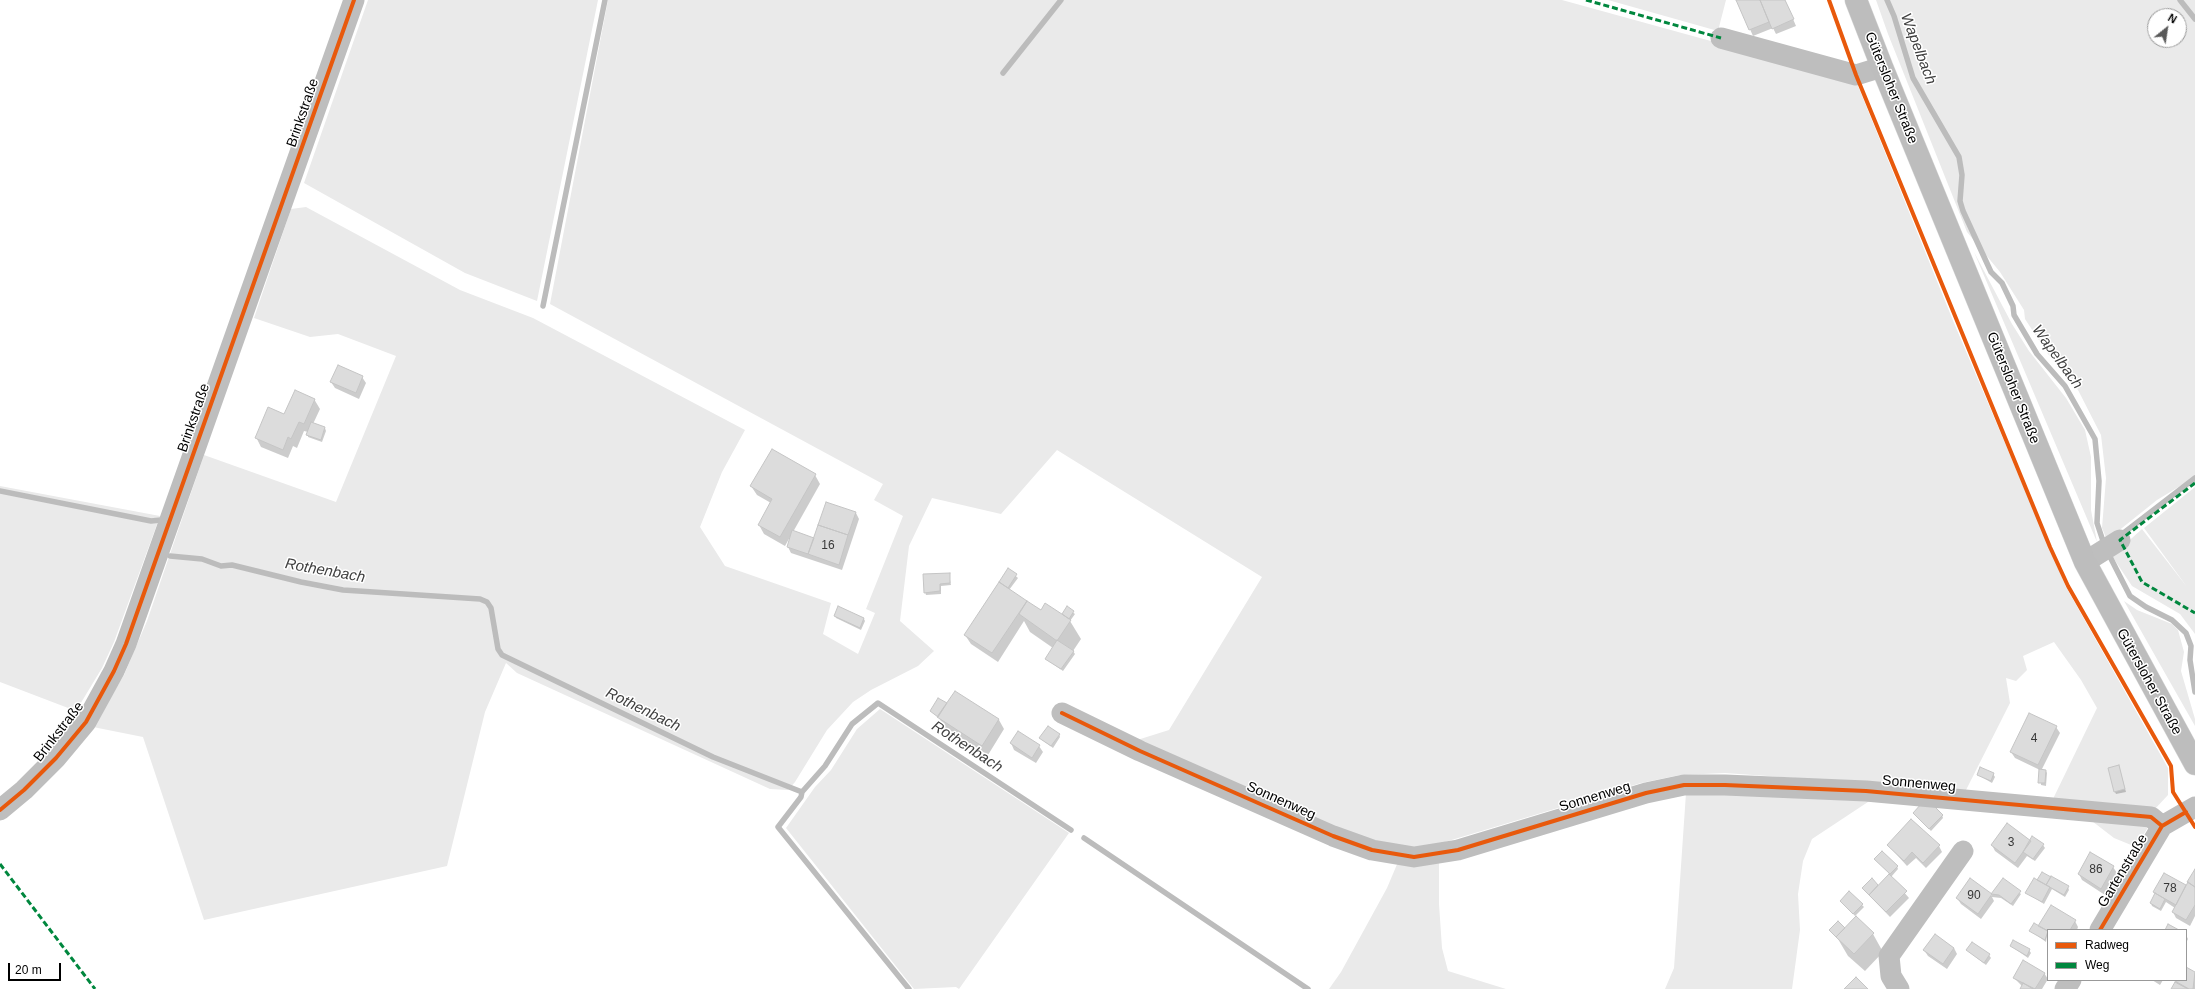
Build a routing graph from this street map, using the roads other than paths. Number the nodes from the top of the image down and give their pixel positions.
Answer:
1 (354, 0) edge
2 (1856, 0) edge
3 (1721, 38) dead end
4 (1882, 67) junction
5 (2120, 540) dead end
6 (2085, 562) junction
7 (1062, 713) dead end
8 (2195, 764) edge
9 (2195, 807) edge
10 (0, 810) edge
11 (2162, 826) junction
12 (1963, 851) dead end
13 (2101, 929) edge
14 (1899, 989) edge

1 - 10 street, Brinkstraße
2 - 4 main road, Gütersloher Straße
3 - 4 street
4 - 6 main road, Gütersloher Straße
5 - 6 street
6 - 8 main road, Gütersloher Straße
7 - 11 street, Sonnenweg
9 - 11 street, Gartenstraße
11 - 13 street, Gartenstraße
12 - 14 street

